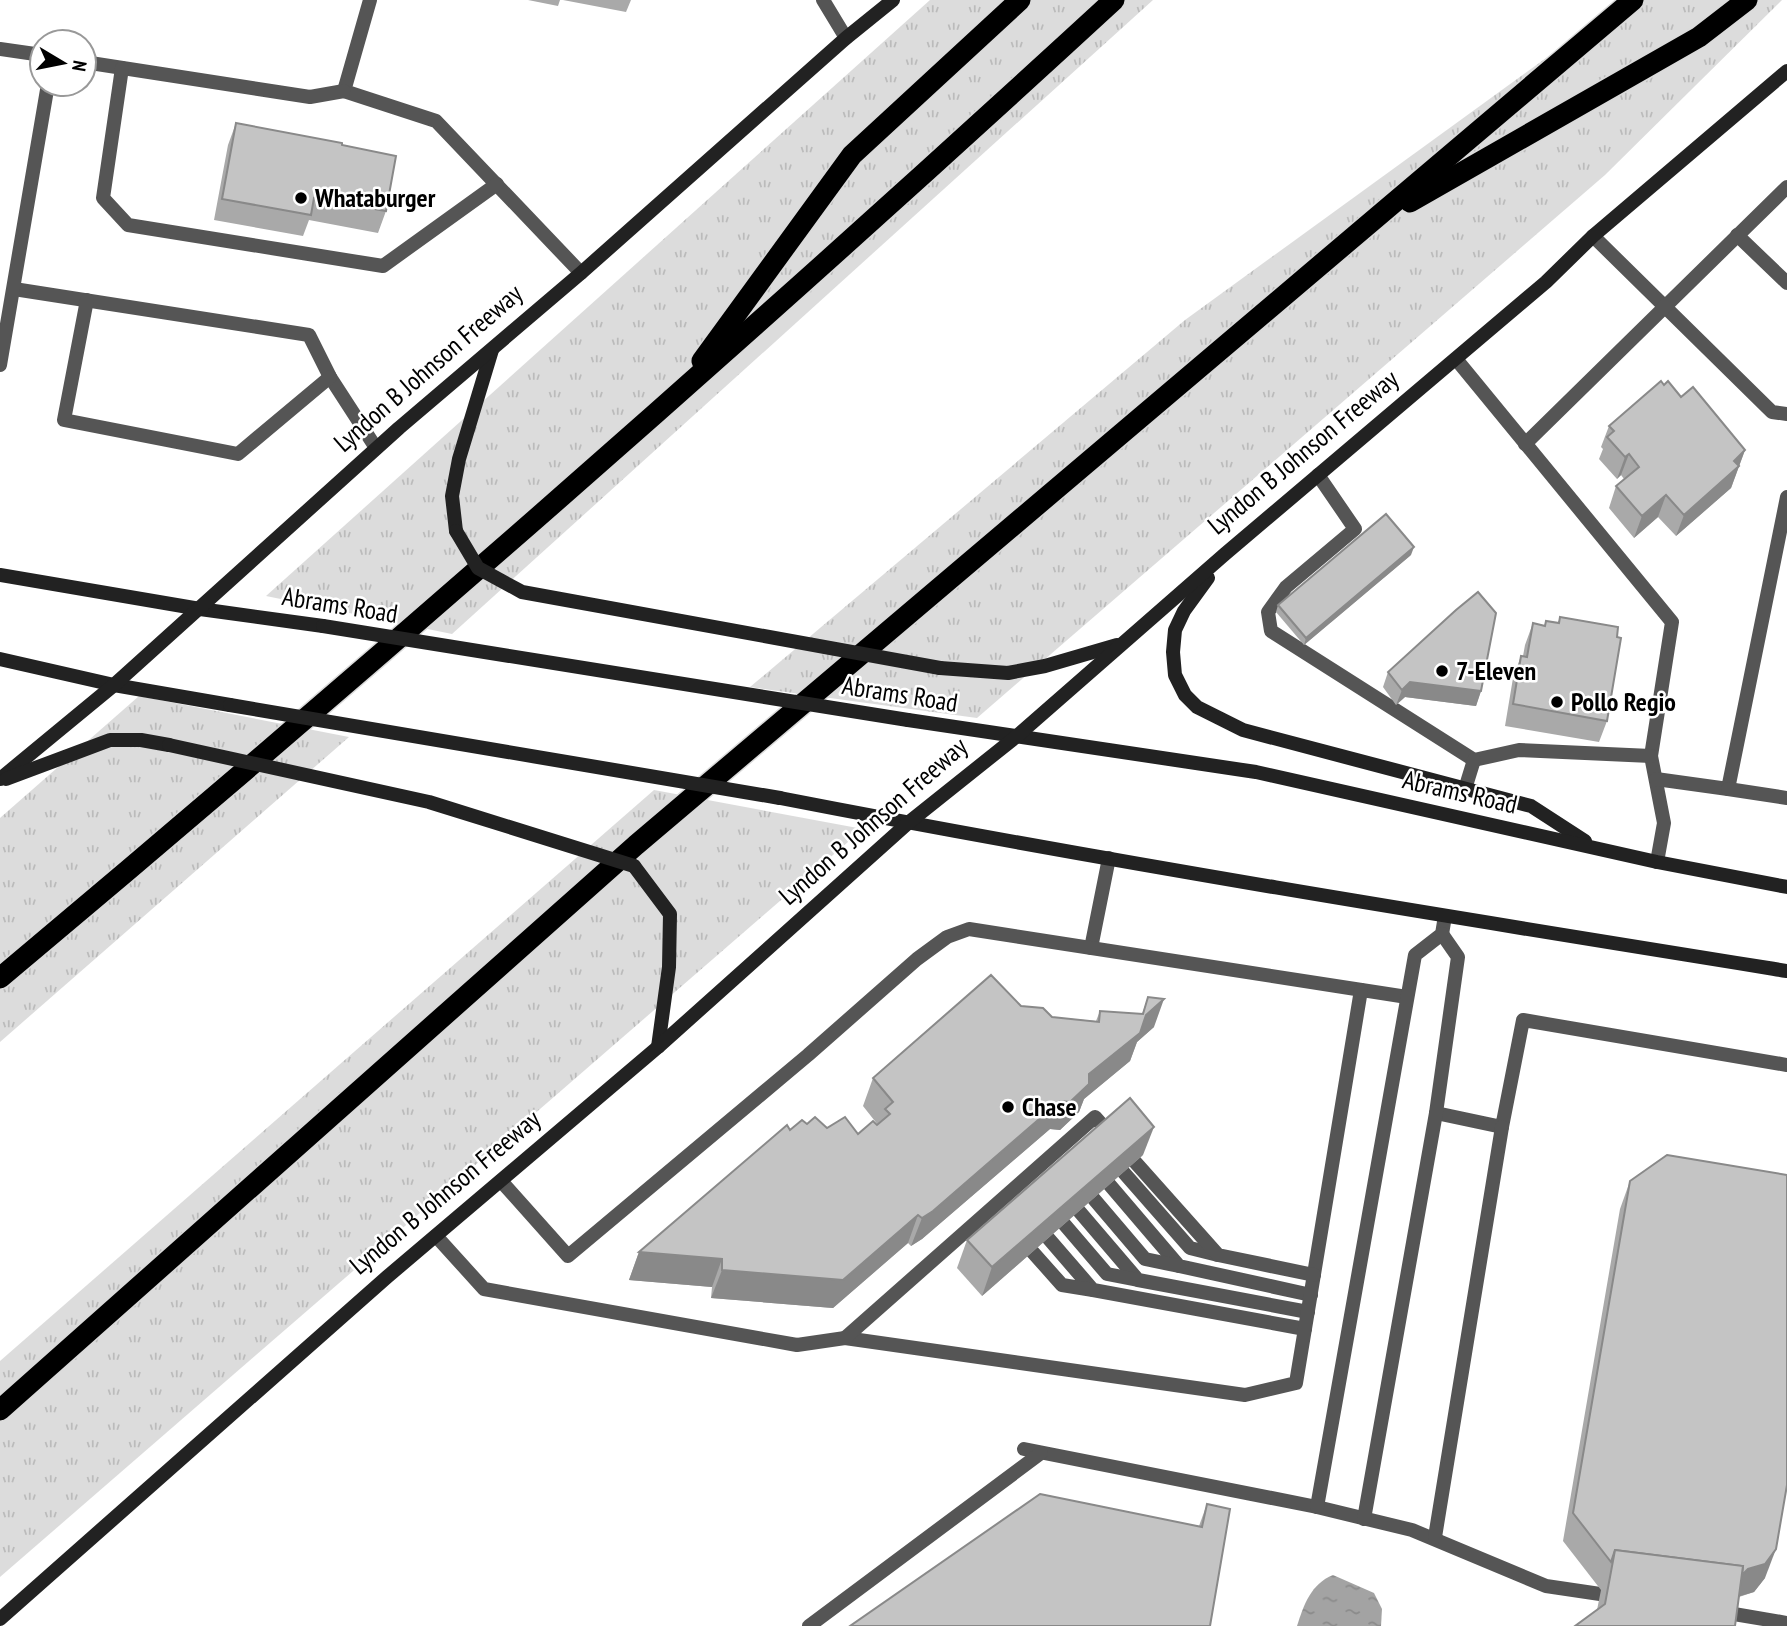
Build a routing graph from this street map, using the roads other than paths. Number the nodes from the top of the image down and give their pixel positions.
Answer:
1 (370, 0) edge
2 (823, 0) edge
3 (893, 0) edge
4 (1020, 0) edge
5 (1114, 0) edge
6 (1633, 0) edge
7 (1747, 0) edge
8 (846, 38) junction
9 (0, 49) edge
10 (28, 53) edge
11 (98, 64) edge
12 (122, 68) junction
13 (1787, 71) edge
14 (344, 91) junction
15 (46, 98) edge
16 (497, 184) junction
17 (1787, 187) edge
18 (1364, 228) junction
19 (1737, 235) junction
20 (1593, 236) junction
21 (581, 274) junction
22 (1787, 283) edge
23 (14, 289) junction
24 (87, 300) junction
25 (1664, 306) junction
26 (492, 349) junction
27 (1455, 359) junction
28 (0, 365) edge
29 (330, 377) junction
30 (677, 397) junction
31 (1787, 414) edge
32 (1525, 444) junction
33 (376, 448) junction
34 (1318, 475) junction
35 (1787, 497) edge
36 (1225, 554) junction
37 (0, 575) edge
38 (200, 609) junction
39 (1123, 643) junction
40 (0, 659) edge
41 (114, 685) junction
42 (1017, 736) junction
43 (1651, 756) junction
44 (1474, 760) junction
45 (1656, 779) junction
46 (0, 780) edge
47 (1465, 789) junction
48 (1728, 789) junction
49 (1787, 798) edge
50 (908, 823) junction
51 (1595, 848) junction
52 (1109, 858) junction
53 (1657, 862) junction
54 (1787, 887) edge
55 (1445, 916) junction
56 (1441, 934) junction
57 (1091, 947) junction
58 (1787, 971) edge
59 (0, 978) edge
60 (1361, 990) junction
61 (1407, 998) junction
62 (658, 1048) junction
63 (1787, 1065) edge
64 (1436, 1114) junction
65 (1502, 1127) junction
66 (1090, 1136) junction
67 (1077, 1147) junction
68 (1062, 1161) junction
69 (1047, 1174) junction
70 (501, 1181) junction
71 (1033, 1186) junction
72 (1017, 1200) junction
73 (1001, 1215) junction
74 (436, 1236) junction
75 (1218, 1255) junction
76 (1179, 1266) junction
77 (1314, 1275) junction
78 (1138, 1280) junction
79 (1093, 1290) junction
80 (1311, 1295) junction
81 (1308, 1312) junction
82 (1305, 1329) junction
83 (845, 1338) junction
84 (0, 1410) edge
85 (1024, 1449) dead end
86 (1041, 1453) junction
87 (1317, 1507) junction
88 (1364, 1519) junction
89 (1435, 1537) junction
90 (1600, 1594) dead end
91 (1728, 1613) edge
92 (0, 1619) edge
93 (1787, 1623) edge
94 (809, 1626) edge

1 - 14 lane
2 - 8 lane
3 - 8 main road, Lyndon B Johnson Freeway
4 - 30 highway
5 - 30 highway
6 - 18 highway
7 - 18 highway
8 - 21 main road, Lyndon B Johnson Freeway
9 - 10 lane
11 - 12 lane
12 - 14 lane
12 - 16 lane
13 - 20 main road, Lyndon B Johnson Freeway
14 - 16 lane
15 - 23 lane
16 - 21 lane
17 - 19 lane
18 - 84 highway
19 - 22 lane
19 - 25 lane
20 - 25 lane
20 - 27 main road, Lyndon B Johnson Freeway
21 - 26 main road, Lyndon B Johnson Freeway
23 - 24 lane
23 - 28 lane
24 - 29 lane
24 - 29 lane
25 - 31 lane
25 - 32 lane
26 - 33 main road, Lyndon B Johnson Freeway
26 - 39 main road, bridge
27 - 32 lane
27 - 34 main road, Lyndon B Johnson Freeway
29 - 33 lane
30 - 59 highway
32 - 43 lane
33 - 38 main road, Lyndon B Johnson Freeway
34 - 36 main road, Lyndon B Johnson Freeway
34 - 44 lane
35 - 48 lane
36 - 39 main road, Lyndon B Johnson Freeway
36 - 47 main road
37 - 38 main road, Abrams Road
38 - 41 main road, Lyndon B Johnson Freeway
38 - 42 main road, Abrams Road, bridge
39 - 42 main road, Lyndon B Johnson Freeway
40 - 41 main road
41 - 46 main road, Lyndon B Johnson Freeway
41 - 50 main road, bridge
42 - 50 main road, Lyndon B Johnson Freeway
42 - 51 main road, Abrams Road
43 - 44 lane
43 - 45 lane
44 - 47 lane
45 - 48 lane
45 - 53 lane
46 - 62 main road, bridge
47 - 51 main road
48 - 49 lane
50 - 52 main road
50 - 62 main road, Lyndon B Johnson Freeway
51 - 53 main road, Abrams Road
52 - 55 main road
52 - 57 lane
53 - 54 main road, Abrams Road
55 - 56 lane
55 - 58 main road
56 - 61 lane
56 - 64 lane
57 - 60 lane
57 - 70 lane
60 - 61 lane
60 - 77 lane
61 - 87 lane
62 - 70 main road, Lyndon B Johnson Freeway
63 - 65 lane
64 - 65 lane
64 - 88 lane
65 - 89 lane
66 - 67 lane
66 - 75 lane
66 - 75 lane
67 - 68 lane
67 - 76 lane
68 - 69 lane
68 - 76 lane
69 - 71 lane
69 - 78 lane
70 - 74 main road, Lyndon B Johnson Freeway
71 - 72 lane
71 - 78 lane
72 - 73 lane
72 - 79 lane
73 - 79 lane
73 - 83 lane
74 - 83 lane
74 - 92 main road, Lyndon B Johnson Freeway
75 - 77 lane
76 - 80 lane
77 - 80 lane
78 - 81 lane
79 - 82 lane
80 - 81 lane
81 - 82 lane
82 - 83 lane
85 - 86 lane
86 - 87 lane
86 - 94 lane
87 - 88 lane
88 - 89 lane
89 - 90 lane
91 - 93 lane

